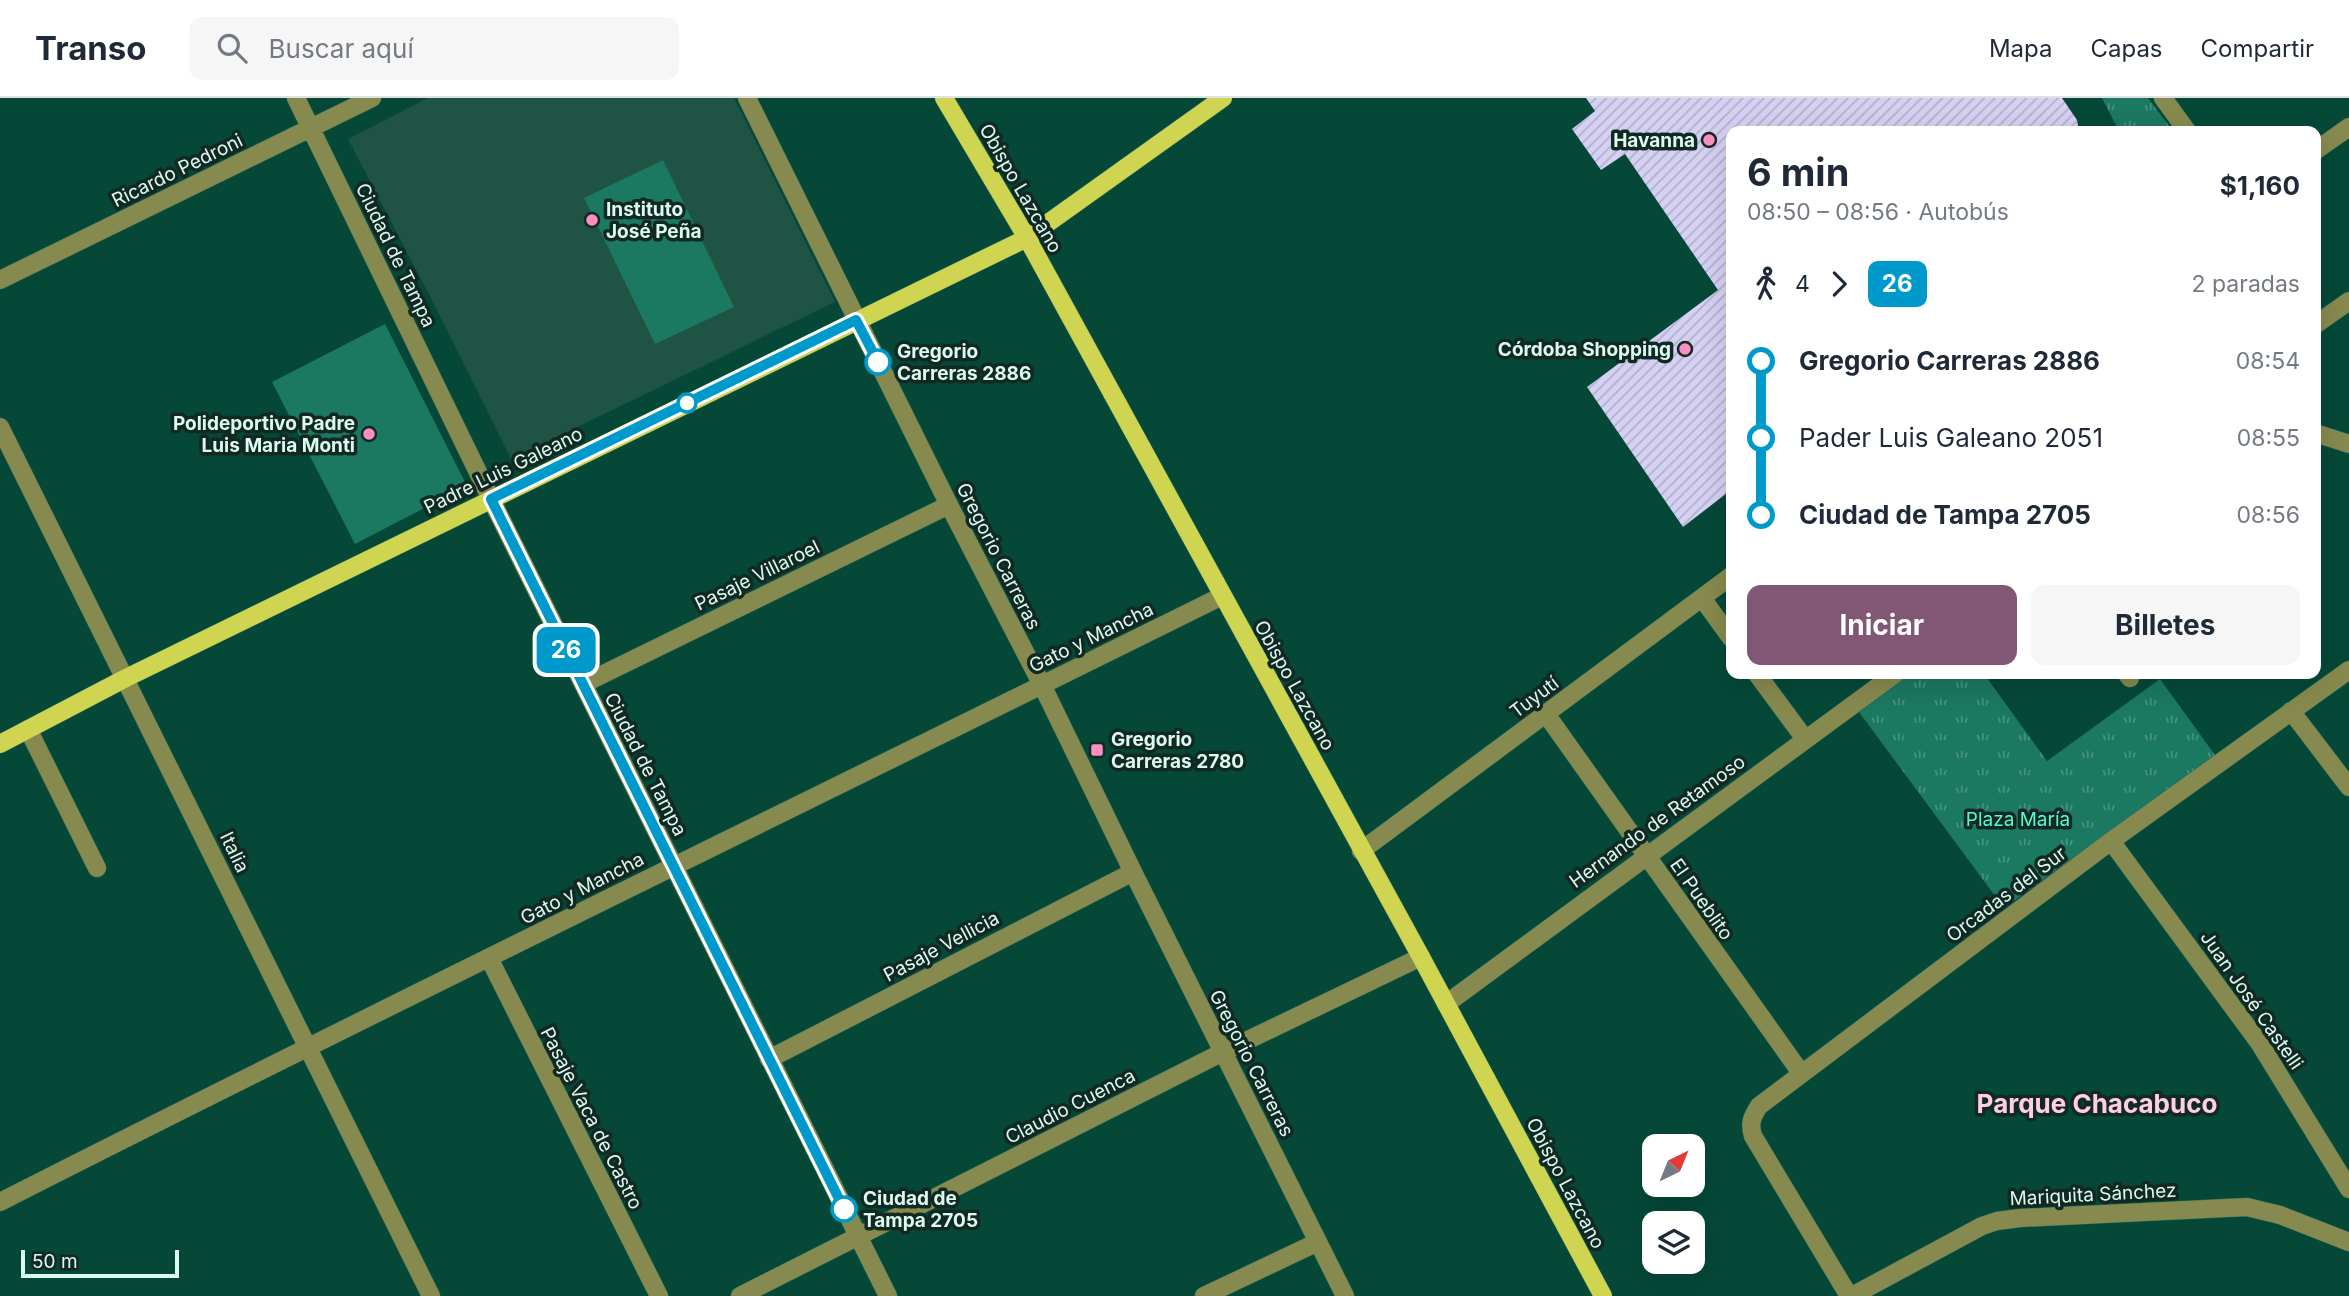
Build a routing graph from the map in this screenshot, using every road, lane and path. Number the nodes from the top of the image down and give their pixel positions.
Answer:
1 (296, 98) edge
2 (372, 98) edge
3 (747, 98) edge
4 (944, 98) edge
5 (1223, 98) edge
6 (2163, 98) edge
7 (2183, 126) edge
8 (2349, 127) edge
9 (310, 128) junction
10 (2321, 147) edge
11 (1027, 238) junction
12 (0, 280) edge
13 (2349, 300) edge
14 (856, 320) junction
15 (2321, 321) edge
16 (0, 428) edge
17 (2321, 435) edge
18 (2349, 444) edge
19 (491, 499) junction
20 (949, 505) junction
21 (1726, 580) edge
22 (1222, 596) junction
23 (1702, 598) junction
24 (1726, 631) edge
25 (2349, 670) edge
26 (126, 678) junction
27 (1761, 679) edge
28 (1888, 679) edge
29 (583, 684) junction
30 (1042, 685) junction
31 (2291, 711) junction
32 (1546, 714) junction
33 (28, 729) junction
34 (1805, 739) junction
35 (0, 744) edge
36 (2349, 787) edge
37 (2111, 841) junction
38 (1361, 851) junction
39 (1646, 855) junction
40 (674, 865) junction
41 (97, 868) dead end
42 (1133, 872) junction
43 (1421, 957) junction
44 (489, 958) junction
45 (1446, 1004) junction
46 (306, 1046) junction
47 (1223, 1052) junction
48 (769, 1059) junction
49 (1801, 1073) junction
50 (2349, 1189) edge
51 (0, 1202) edge
52 (858, 1237) junction
53 (1318, 1242) junction
54 (2349, 1242) edge
55 (431, 1296) edge
56 (659, 1296) edge
57 (740, 1296) edge
58 (888, 1296) edge
59 (1205, 1296) edge
60 (1345, 1296) edge
61 (1603, 1296) edge
62 (1851, 1296) edge

1 - 9 street, Ciudad de Tampa
2 - 9 street, Ricardo Pedroni
3 - 14 street, Gregorio Carreras
4 - 11 main road, Obispo Lazcano
5 - 11 main road, Padre Luis Galeano
6 - 7 street
8 - 10 street
9 - 12 street, Ricardo Pedroni
9 - 19 street, Ciudad de Tampa
11 - 14 main road, Padre Luis Galeano
11 - 22 main road, Obispo Lazcano
13 - 15 street
14 - 19 main road, Padre Luis Galeano
14 - 20 street, Gregorio Carreras
16 - 26 street, Italia
17 - 18 street
19 - 26 main road, Padre Luis Galeano
19 - 29 street, Ciudad de Tampa
20 - 29 street, Pasaje Villaroel
20 - 30 street, Gregorio Carreras
21 - 23 street, Tuyutí
22 - 30 street, Gato y Mancha
22 - 38 main road, Obispo Lazcano
23 - 24 street
23 - 32 street, Tuyutí
25 - 31 street, Orcadas del Sur
26 - 33 main road, Padre Luis Galeano
26 - 46 street, Italia
27 - 34 street
28 - 34 street, Hernando de Retamoso
29 - 40 street, Ciudad de Tampa
30 - 40 street, Gato y Mancha
30 - 42 street, Gregorio Carreras
31 - 36 street
31 - 37 street, Orcadas del Sur
32 - 38 street, Tuyutí
32 - 39 street, El Pueblito
33 - 35 main road, Padre Luis Galeano
33 - 41 street
34 - 39 street, Hernando de Retamoso
37 - 49 street, Orcadas del Sur
37 - 50 street, Juan José Castelli
38 - 43 main road, Obispo Lazcano
39 - 45 street, Hernando de Retamoso
39 - 49 street, El Pueblito
40 - 44 street, Gato y Mancha
40 - 48 street, Ciudad de Tampa
42 - 47 street, Gregorio Carreras
42 - 48 street, Pasaje Vellicia
43 - 45 main road, Obispo Lazcano
43 - 47 street, Claudio Cuenca
44 - 46 street, Gato y Mancha
44 - 56 street, Pasaje Vaca de Castro
45 - 61 main road, Obispo Lazcano
46 - 51 street, Gato y Mancha
46 - 55 street, Italia
47 - 52 street, Claudio Cuenca
47 - 53 street, Gregorio Carreras
48 - 52 street, Ciudad de Tampa
49 - 62 street, Orcadas del Sur
52 - 57 street, Claudio Cuenca
52 - 58 street, Ciudad de Tampa
53 - 59 street
53 - 60 street, Gregorio Carreras
54 - 62 street, Mariquita Sánchez

